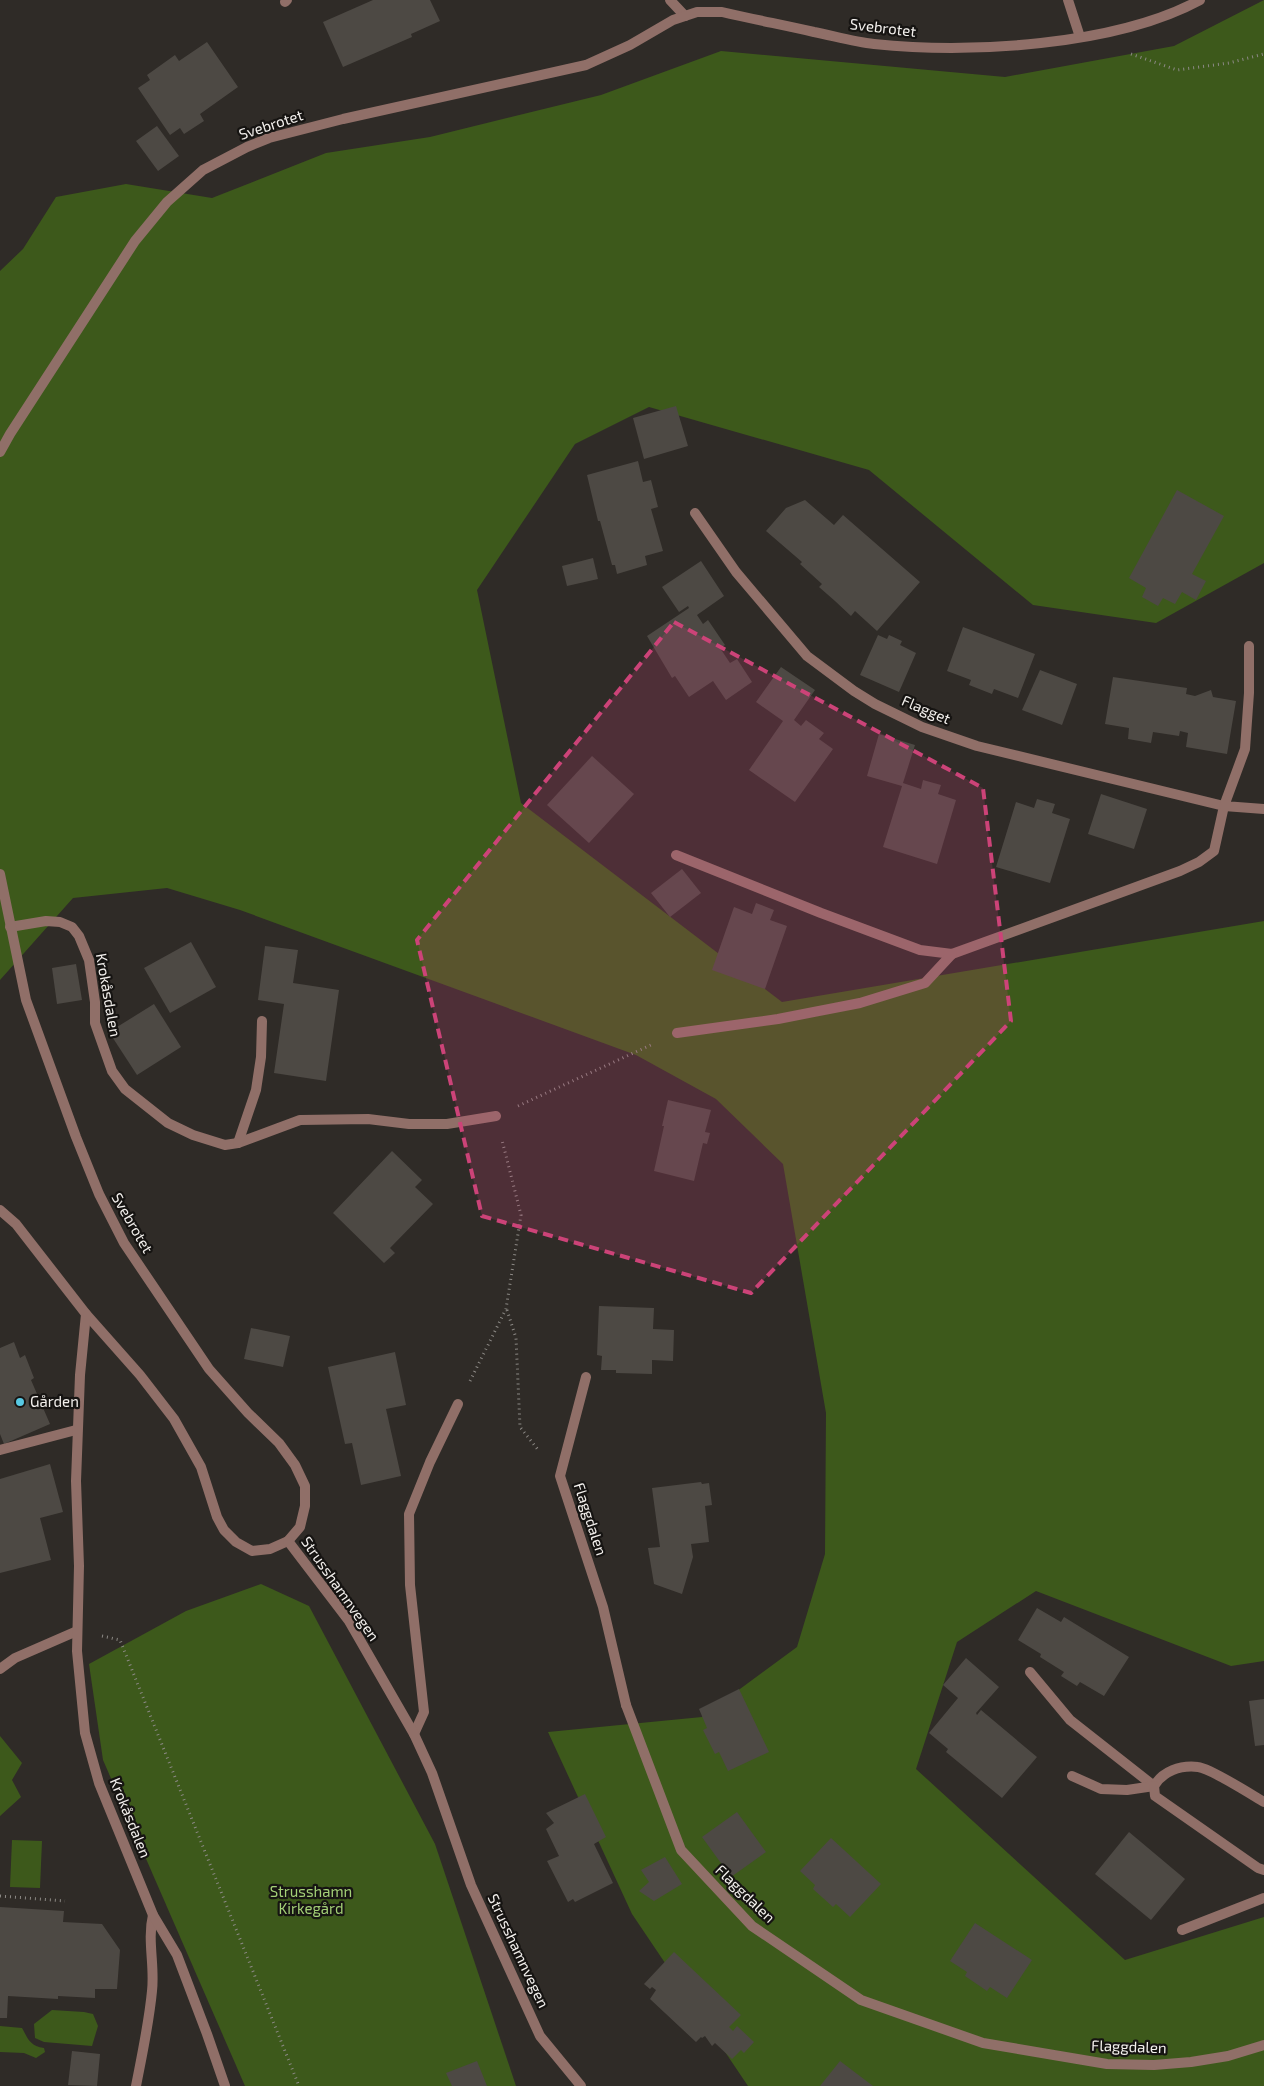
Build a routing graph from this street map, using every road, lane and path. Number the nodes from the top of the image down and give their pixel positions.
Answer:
1 (670, 0) edge
2 (1068, 0) edge
3 (1200, 0) edge
4 (685, 16) junction
5 (1080, 37) junction
6 (1124, 52) dead end
7 (1264, 54) edge
8 (0, 452) edge
9 (695, 513) dead end
10 (1249, 646) dead end
11 (1224, 806) junction
12 (1264, 809) edge
13 (676, 855) dead end
14 (0, 874) edge
15 (10, 927) junction
16 (952, 954) junction
17 (262, 1021) dead end
18 (677, 1033) joint
19 (496, 1116) junction
20 (238, 1142) junction
21 (0, 1210) edge
22 (506, 1309) junction
23 (86, 1314) junction
24 (586, 1377) dead end
25 (458, 1404) joint
26 (76, 1430) junction
27 (0, 1450) edge
28 (560, 1476) junction
29 (288, 1541) junction
30 (77, 1631) junction
31 (0, 1669) edge
32 (1030, 1672) dead end
33 (414, 1734) junction
34 (1072, 1776) dead end
35 (1154, 1786) junction
36 (1264, 1802) edge
37 (1264, 1870) edge
38 (0, 1896) edge
39 (1264, 1898) edge
40 (65, 1901) dead end
41 (153, 1915) junction
42 (1182, 1930) dead end
43 (1264, 2044) edge
44 (136, 2086) edge
45 (225, 2086) edge
46 (299, 2086) edge
47 (581, 2086) edge

1 - 4 street
2 - 5 street
3 - 5 street, Svebrotet
4 - 5 street, Svebrotet
4 - 8 street, Svebrotet
6 - 7 path
9 - 11 street, Flagget
10 - 11 street
11 - 12 street, Flagget
11 - 16 street
13 - 16 street
14 - 15 street, Svebrotet
15 - 20 street, Krokåsdalen
15 - 29 street, Svebrotet
16 - 18 street
17 - 20 street
18 - 19 path
19 - 20 street, Krokåsdalen
19 - 22 path
21 - 23 street, Strusshamnvegen
22 - 25 path
22 - 28 path
23 - 26 street
23 - 29 street, Strusshamnvegen
24 - 28 street, Flaggdalen
25 - 33 street
26 - 27 street
26 - 30 street
28 - 43 street, Flaggdalen
29 - 33 street, Strusshamnvegen
30 - 31 street
30 - 41 street, Krokåsdalen
30 - 46 path
32 - 35 street
33 - 47 street, Strusshamnvegen
34 - 35 street
35 - 36 street
35 - 37 street
38 - 40 path
39 - 42 street
41 - 44 street
41 - 45 street, Krokåsdalen

